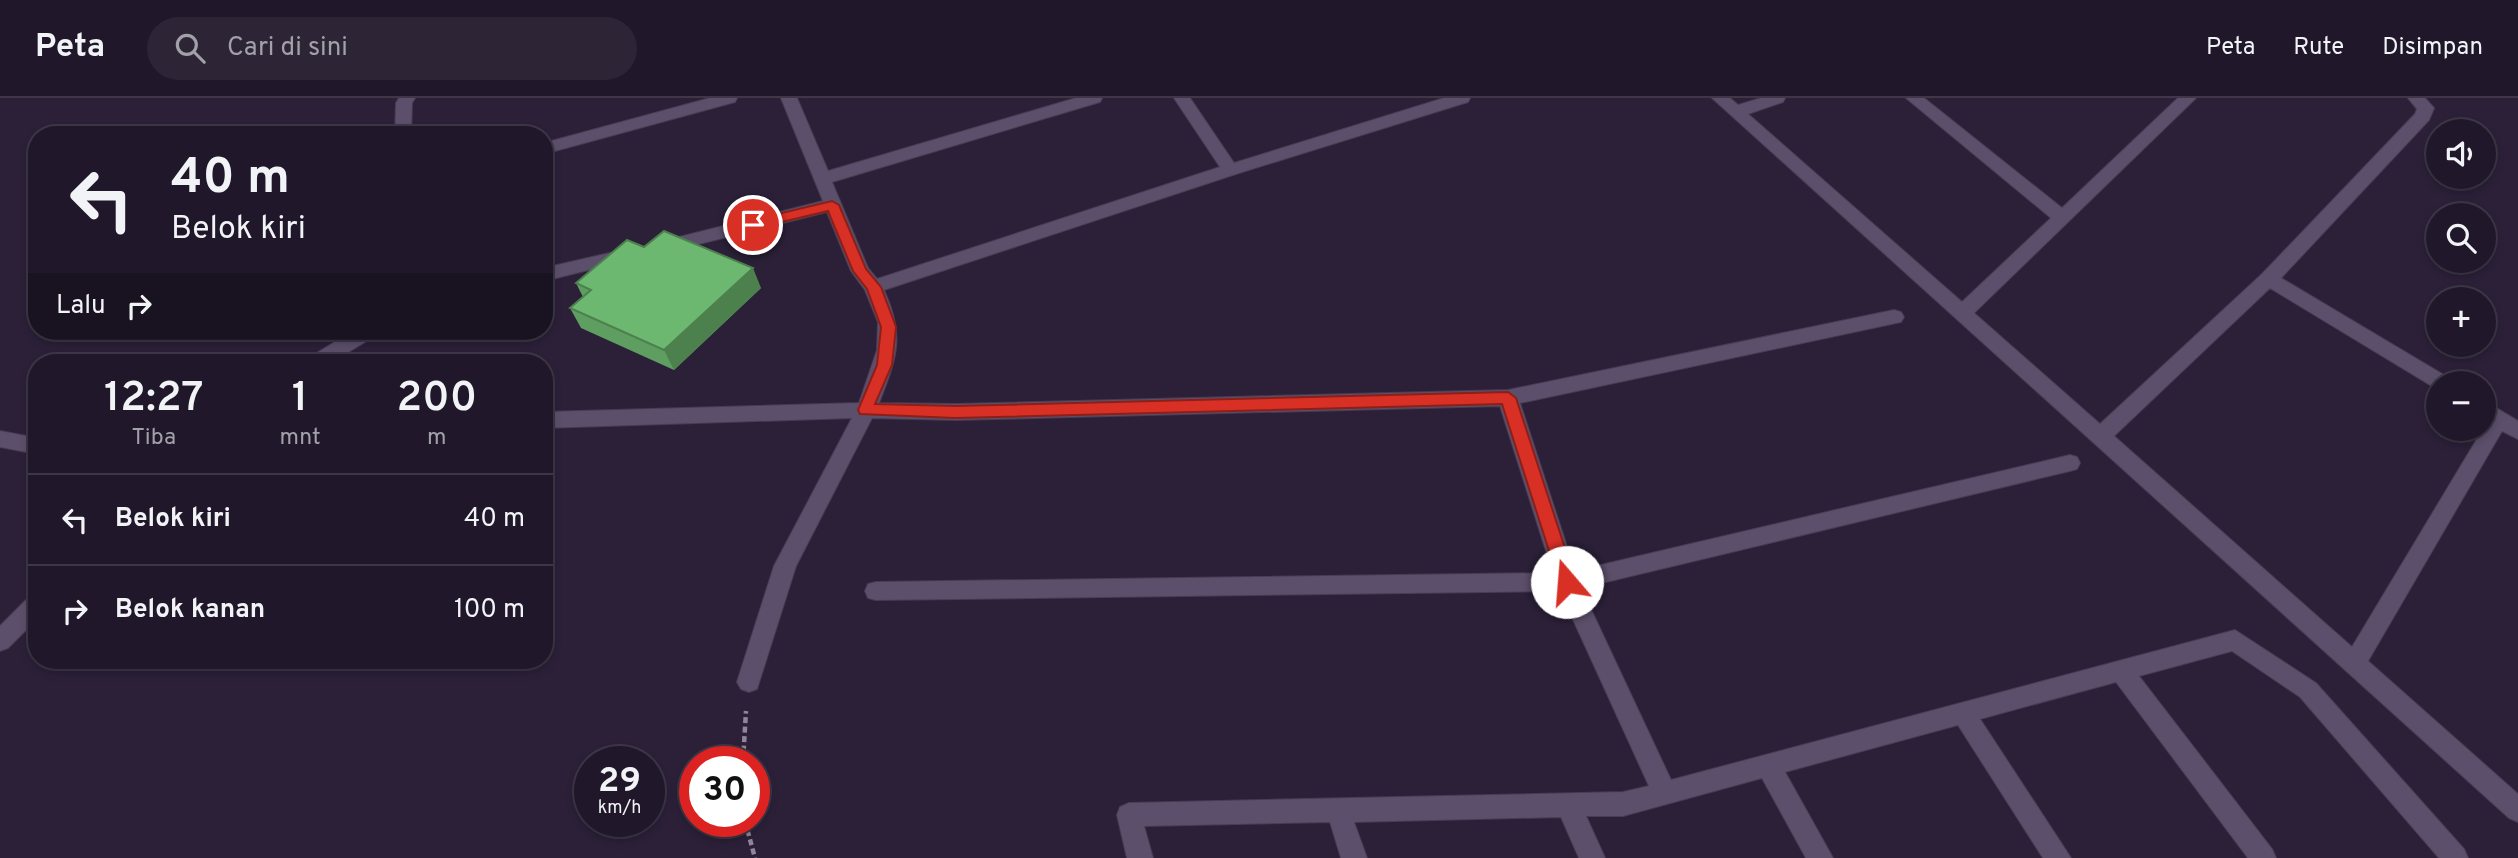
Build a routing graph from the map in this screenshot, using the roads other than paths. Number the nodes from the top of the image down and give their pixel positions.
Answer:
1 (407, 98) edge
2 (729, 98) edge
3 (789, 98) edge
4 (1094, 98) edge
5 (1182, 98) edge
6 (1462, 98) edge
7 (1777, 98) edge
8 (1914, 98) edge
9 (2188, 98) edge
10 (2420, 99) edge
11 (1728, 105) edge
12 (403, 126) edge
13 (553, 147) edge
14 (1230, 170) junction
15 (821, 179) junction
16 (832, 205) junction
17 (2063, 218) junction
18 (553, 273) edge
19 (2269, 279) junction
20 (873, 287) junction
21 (1961, 314) junction
22 (1894, 317) dead end
23 (353, 340) edge
24 (330, 354) edge
25 (2426, 373) edge
26 (1508, 398) junction
27 (866, 410) junction
28 (2496, 416) edge
29 (553, 420) edge
30 (2518, 431) edge
31 (2102, 435) junction
32 (0, 439) edge
33 (2476, 441) edge
34 (28, 444) edge
35 (2070, 463) dead end
36 (1567, 582) junction
37 (876, 591) dead end
38 (28, 613) edge
39 (0, 641) edge
40 (2355, 663) junction
41 (2121, 670) junction
42 (749, 682) road end
43 (1963, 713) junction
44 (1768, 765) junction
45 (1664, 792) junction
46 (1569, 804) junction
47 (1338, 810) junction
48 (2518, 810) edge
49 (1140, 858) edge
50 (1354, 858) edge
51 (1592, 858) edge
52 (1820, 858) edge
53 (2058, 858) edge
54 (2263, 858) edge
55 (2455, 858) edge

1 - 12 street
2 - 13 street
3 - 15 street
4 - 15 street
5 - 14 street
6 - 14 street
7 - 11 street
8 - 17 street
9 - 17 street
10 - 19 street
11 - 21 street
14 - 20 street
15 - 16 street
16 - 18 street
16 - 20 street
17 - 21 street
19 - 25 street
19 - 31 street
20 - 27 street
21 - 31 street
22 - 26 street
23 - 24 street
26 - 27 street
26 - 36 street
27 - 29 street
27 - 42 street
28 - 30 street
31 - 40 street
32 - 34 street
33 - 40 street
35 - 36 street
36 - 37 street
36 - 45 street
38 - 39 street
40 - 48 street
41 - 43 street
41 - 54 street
41 - 55 street
43 - 44 street
43 - 53 street
44 - 45 street
44 - 52 street
45 - 46 street
46 - 47 street
46 - 51 street
47 - 49 street
47 - 50 street

